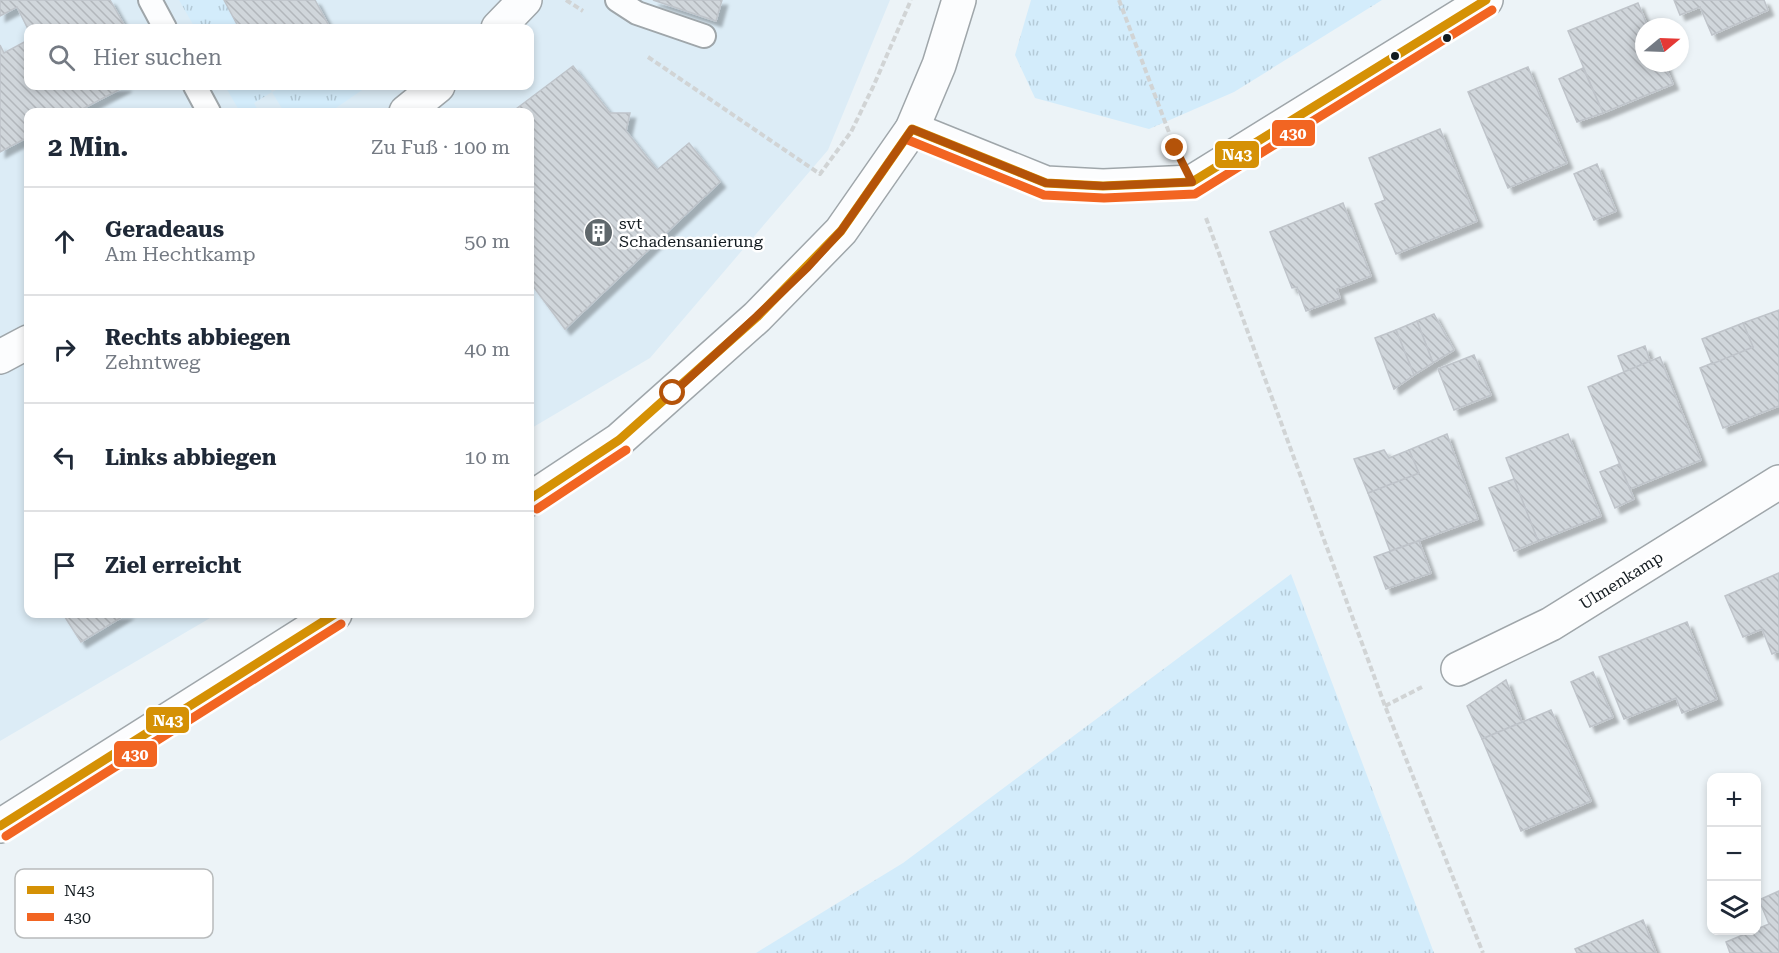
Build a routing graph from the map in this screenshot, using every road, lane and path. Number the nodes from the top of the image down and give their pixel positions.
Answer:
1 (150, 0) edge
2 (525, 0) edge
3 (566, 0) edge
4 (617, 0) edge
5 (911, 0) edge
6 (958, 0) edge
7 (1119, 0) edge
8 (1486, 0) edge
9 (585, 13) dead end
10 (163, 24) edge
11 (502, 24) edge
12 (704, 36) dead end
13 (643, 53) dead end
14 (197, 90) edge
15 (433, 90) edge
16 (207, 108) edge
17 (411, 108) edge
18 (912, 129) junction
19 (1192, 182) junction
20 (24, 344) edge
21 (0, 357) edge
22 (1779, 482) edge
23 (534, 496) edge
24 (329, 618) edge
25 (1458, 669) dead end
26 (0, 826) edge
27 (1483, 953) edge

1 - 10 lane
2 - 11 street
3 - 9 path
4 - 12 lane
5 - 13 path
6 - 18 street
7 - 19 path
8 - 19 street
14 - 16 lane
15 - 17 street
18 - 19 street
18 - 23 street
19 - 27 path
20 - 21 street
22 - 25 street, Ulmenkamp
24 - 26 street

